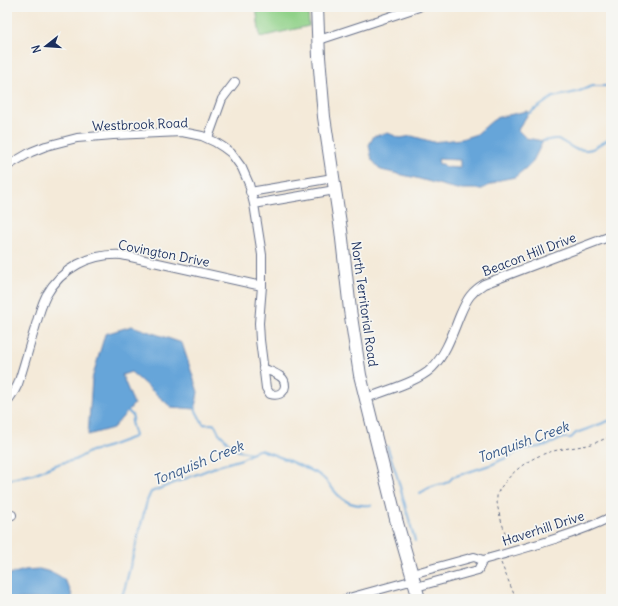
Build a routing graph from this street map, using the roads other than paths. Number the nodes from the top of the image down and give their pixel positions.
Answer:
1 (318, 7) edge
2 (419, 7) edge
3 (318, 40) junction
4 (236, 82) dead end
5 (208, 138) junction
6 (7, 166) edge
7 (334, 184) junction
8 (250, 192) junction
9 (254, 204) junction
10 (611, 236) edge
11 (262, 286) junction
12 (263, 368) dead end
13 (366, 398) junction
14 (7, 402) edge
15 (611, 517) edge
16 (483, 560) junction
17 (415, 585) edge
18 (346, 599) edge

1 - 3 main road, North Territorial Road
2 - 3 street
3 - 7 main road, North Territorial Road
4 - 5 street
5 - 6 street, Westbrook Road
5 - 8 street, Westbrook Road
7 - 8 street
7 - 9 street
7 - 13 main road, North Territorial Road
8 - 9 street, Westbrook Road
9 - 11 street, Westbrook Road
10 - 13 street, Beacon Hill Drive
11 - 12 street, Westbrook Road
11 - 14 street, Covington Drive
13 - 17 main road, North Territorial Road
15 - 16 street, Haverhill Drive
16 - 17 street, Haverhill Drive
16 - 17 street, Haverhill Drive
17 - 18 street

